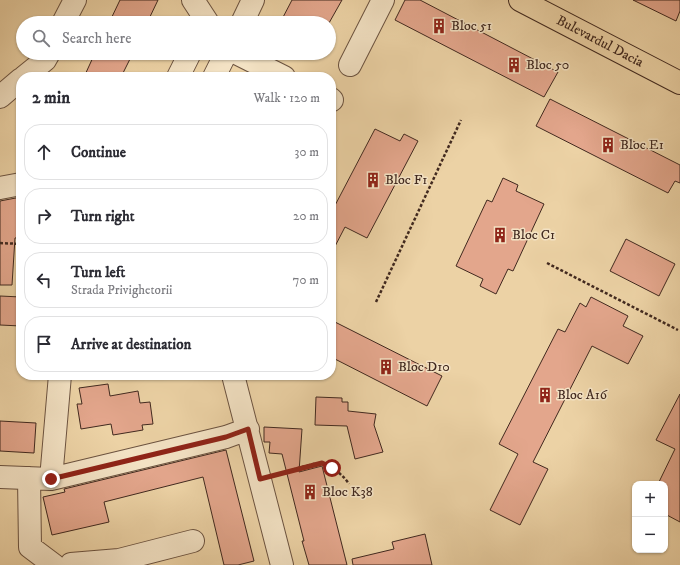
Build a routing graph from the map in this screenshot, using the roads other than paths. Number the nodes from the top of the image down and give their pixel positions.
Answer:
1 (74, 0) edge
2 (193, 0) edge
3 (253, 0) edge
4 (383, 0) edge
5 (520, 0) edge
6 (66, 16) edge
7 (203, 16) edge
8 (245, 16) edge
9 (45, 60) edge
10 (186, 60) edge
11 (222, 60) edge
12 (250, 60) edge
13 (350, 65) dead end
14 (30, 72) edge
15 (180, 72) edge
16 (216, 72) edge
17 (274, 72) edge
18 (680, 83) edge
19 (16, 84) edge
20 (0, 98) edge
21 (16, 185) edge
22 (0, 188) edge
23 (60, 380) edge
24 (234, 380) edge
25 (248, 429) junction
26 (0, 477) edge
27 (29, 478) junction
28 (51, 479) junction
29 (193, 541) dead end
30 (119, 562) edge
31 (62, 564) edge
32 (282, 565) edge

1 - 6 street
2 - 7 street
3 - 8 street
4 - 13 street
5 - 18 main road, Bulevardul Dacia
9 - 14 street
10 - 15 street
11 - 16 street
12 - 17 street
19 - 20 street
21 - 22 street
23 - 28 street
24 - 25 street
25 - 28 street
25 - 32 street
26 - 27 street
27 - 28 street
27 - 31 street
29 - 30 street
30 - 31 street

